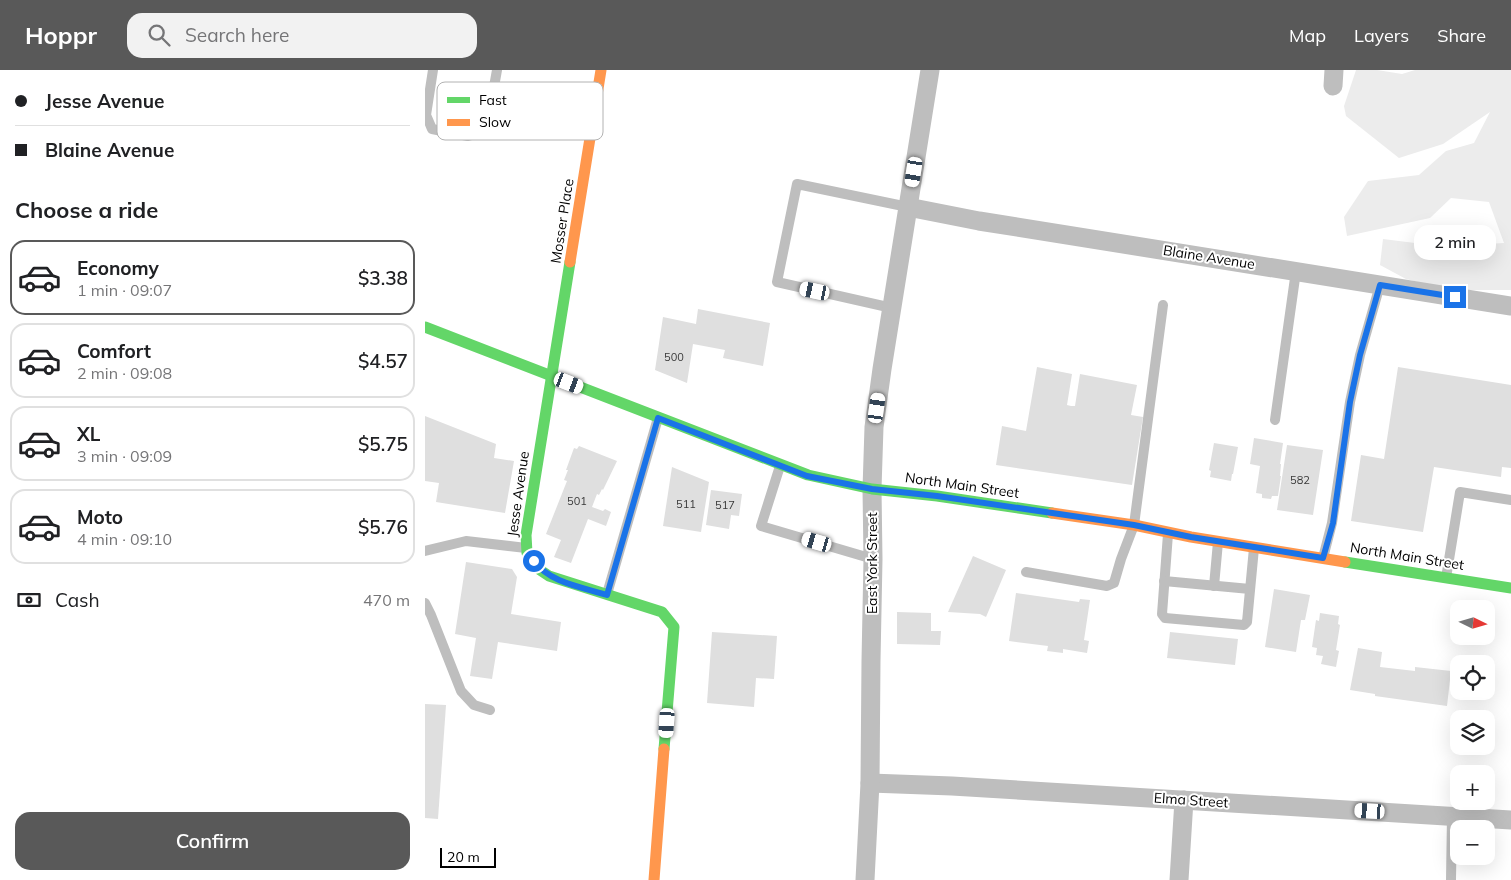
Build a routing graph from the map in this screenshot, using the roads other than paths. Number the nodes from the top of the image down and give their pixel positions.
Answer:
1 (433, 70) edge
2 (930, 70) edge
3 (437, 129) edge
4 (590, 140) edge
5 (908, 207) junction
6 (1296, 271) junction
7 (1380, 285) junction
8 (1163, 305) dead end
9 (1511, 306) edge
10 (892, 308) junction
11 (427, 328) edge
12 (551, 376) junction
13 (658, 418) junction
14 (1275, 420) dead end
15 (780, 465) junction
16 (872, 489) junction
17 (1511, 500) edge
18 (1134, 525) junction
19 (1168, 533) junction
20 (1218, 542) junction
21 (1254, 547) junction
22 (527, 548) junction
23 (425, 551) edge
24 (1323, 558) junction
25 (873, 559) junction
26 (1026, 572) dead end
27 (1446, 578) junction
28 (1164, 581) junction
29 (1214, 586) junction
30 (1511, 588) edge
31 (1250, 590) junction
32 (607, 595) junction
33 (425, 603) edge
34 (490, 710) dead end
35 (870, 783) junction
36 (1184, 800) junction
37 (1452, 816) junction
38 (1511, 820) edge
39 (654, 880) edge
40 (865, 880) edge
41 (1179, 880) edge
42 (1451, 880) edge

1 - 3 lane
2 - 5 street, East York Street
4 - 12 main road, Mosser Place
5 - 6 street, Blaine Avenue
5 - 10 street, East York Street
5 - 10 lane
6 - 7 street, Blaine Avenue
6 - 14 lane
7 - 9 street, Blaine Avenue
7 - 24 lane
8 - 18 lane
10 - 16 street, East York Street
11 - 12 main road, North Main Street
12 - 13 main road, North Main Street
12 - 22 main road, Jesse Avenue
13 - 15 main road, North Main Street
13 - 32 lane
15 - 16 main road, North Main Street
15 - 25 lane
16 - 18 main road, North Main Street
16 - 25 street, East York Street
17 - 27 lane
18 - 19 main road, North Main Street
18 - 26 lane
19 - 20 main road, North Main Street
19 - 28 lane
20 - 21 main road, North Main Street
20 - 29 lane
21 - 24 main road, North Main Street
21 - 31 lane
22 - 23 lane
22 - 32 main road, Jesse Avenue
24 - 27 main road, North Main Street
25 - 35 street, East York Street
27 - 30 main road, North Main Street
28 - 29 lane
28 - 31 lane
29 - 31 lane
32 - 39 main road, Jesse Avenue
33 - 34 lane
35 - 36 street, Elma Street
35 - 40 street, East York Street
36 - 37 street, Elma Street
36 - 41 street
37 - 38 street, Elma Street
37 - 42 lane

